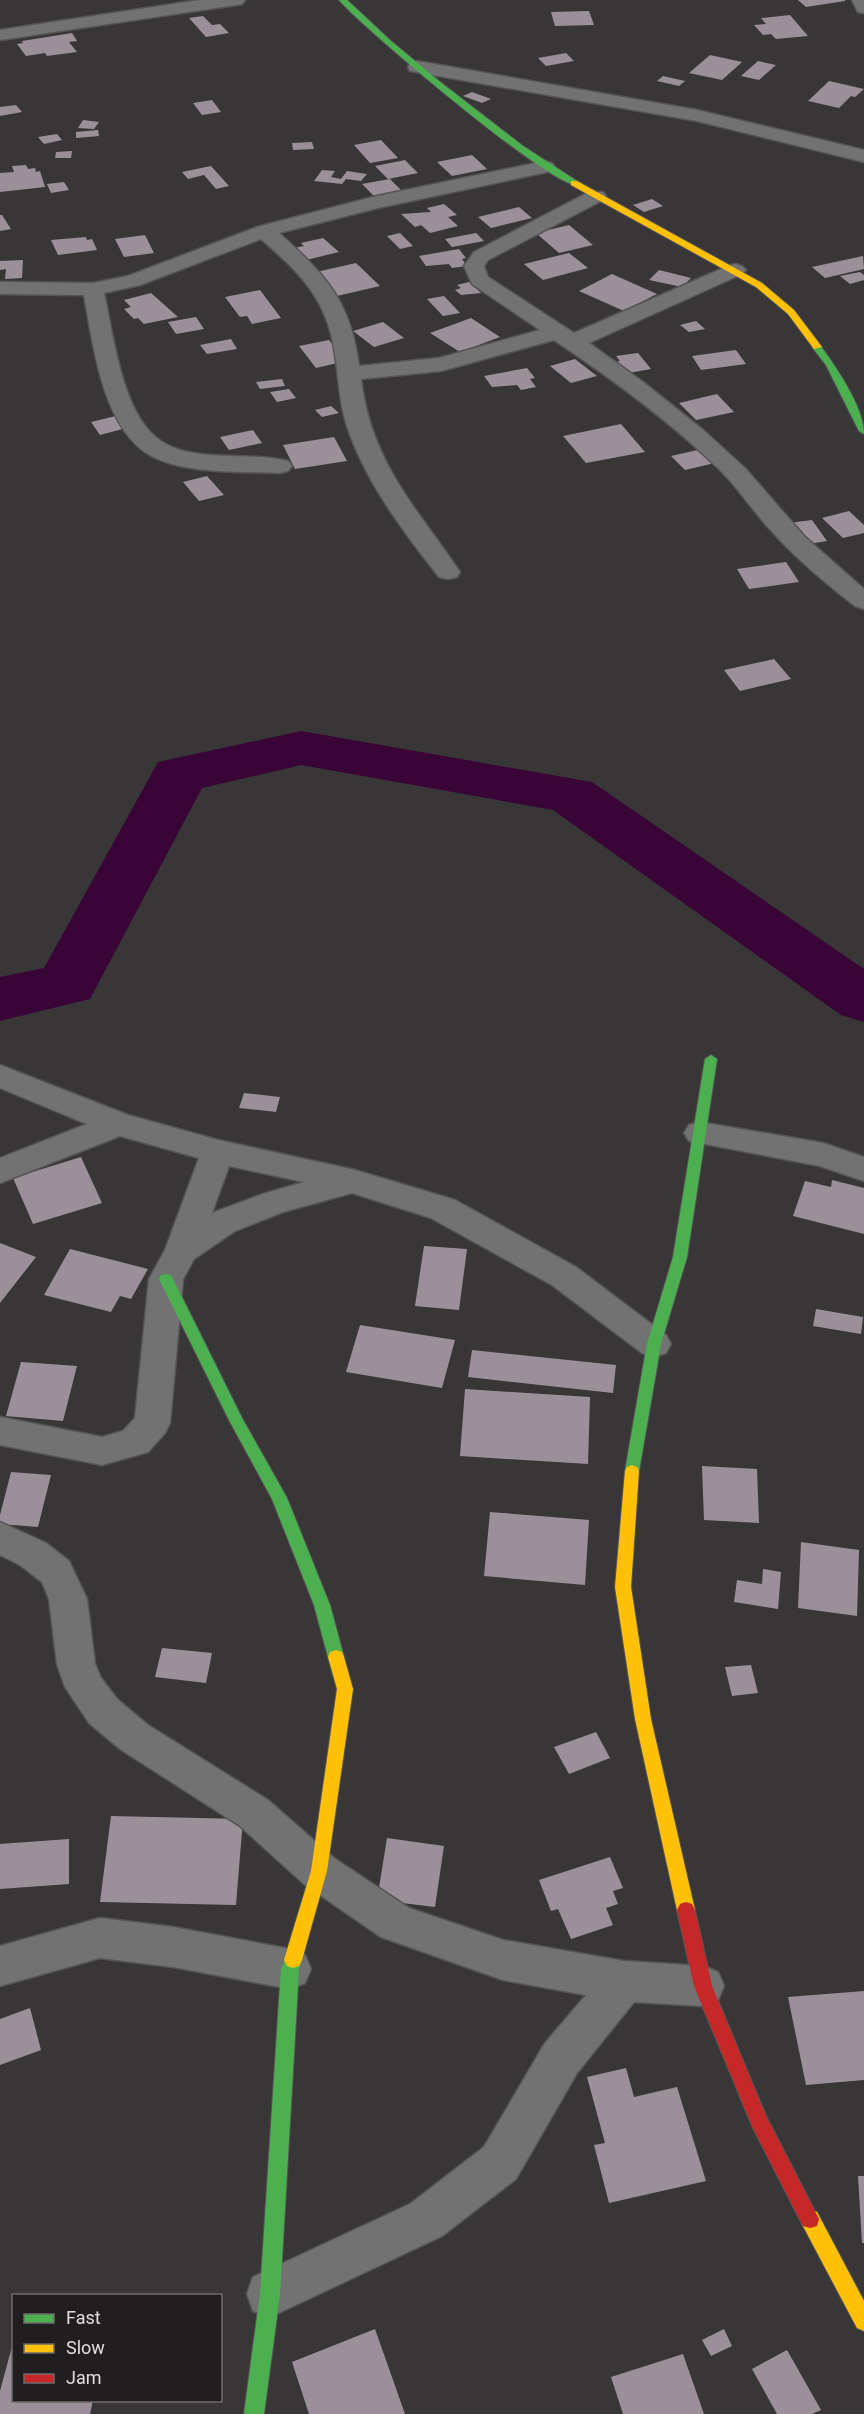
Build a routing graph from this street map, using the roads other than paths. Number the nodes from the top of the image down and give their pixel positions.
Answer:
1 (236, 0) edge
2 (343, 0) edge
3 (861, 0) edge
4 (864, 8) edge
5 (0, 35) edge
6 (417, 67) junction
7 (864, 156) edge
8 (544, 167) junction
9 (596, 196) junction
10 (264, 231) junction
11 (735, 270) junction
12 (0, 288) edge
13 (93, 290) junction
14 (565, 337) junction
15 (348, 373) junction
16 (864, 431) edge
17 (280, 466) dead end
18 (448, 572) dead end
19 (864, 601) edge
20 (711, 1059) dead end
21 (0, 1076) edge
22 (118, 1124) junction
23 (699, 1133) junction
24 (218, 1152) junction
25 (864, 1169) edge
26 (0, 1171) edge
27 (355, 1182) junction
28 (182, 1250) junction
29 (166, 1279) junction
30 (654, 1344) junction
31 (0, 1431) edge
32 (0, 1537) edge
33 (319, 1871) junction
34 (0, 1966) edge
35 (290, 1969) junction
36 (624, 1981) junction
37 (703, 1986) junction
38 (270, 2294) junction
39 (864, 2321) edge
40 (254, 2414) edge

1 - 5 street
2 - 6 street
3 - 4 street
6 - 7 street
6 - 8 street
8 - 9 street
8 - 10 street
9 - 11 street
9 - 14 street
10 - 13 street
10 - 15 street
11 - 14 street
11 - 16 street
12 - 13 street
13 - 17 street
14 - 15 street
14 - 19 street
15 - 18 street
20 - 23 street
21 - 22 street
22 - 24 street
22 - 26 street
23 - 25 street
23 - 30 street
24 - 27 street
24 - 28 street
27 - 28 street
27 - 30 street
28 - 29 street
29 - 31 street
29 - 33 street
30 - 37 street
32 - 33 street
33 - 35 street
33 - 36 street
34 - 35 street
35 - 38 street
36 - 37 street
36 - 38 street
37 - 39 street
38 - 40 street

